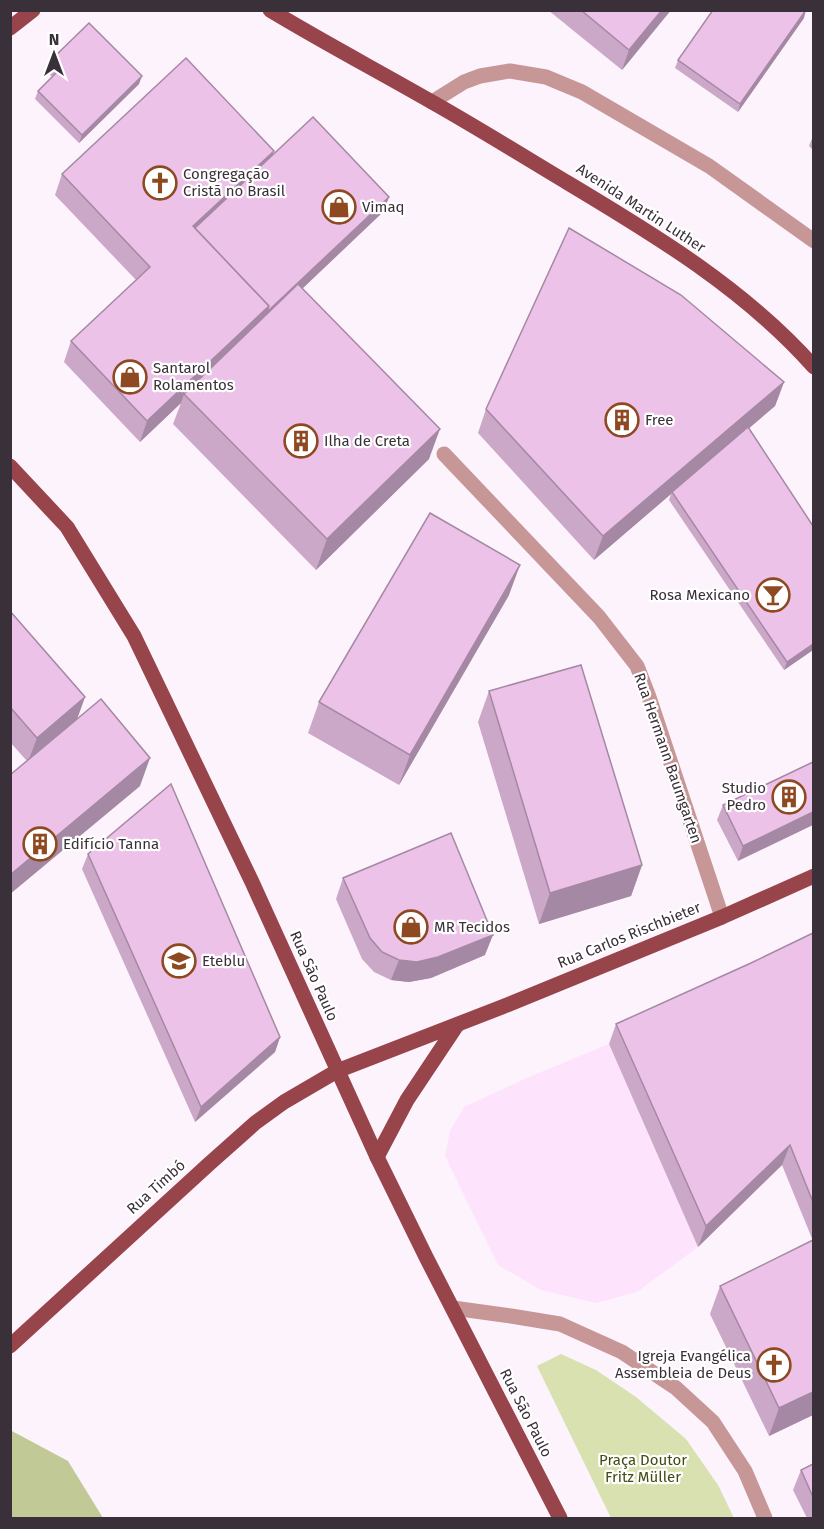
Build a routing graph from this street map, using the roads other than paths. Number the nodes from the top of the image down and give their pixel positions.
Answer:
1 (33, 10) edge
2 (270, 10) edge
3 (10, 28) edge
4 (432, 102) junction
5 (813, 242) edge
6 (813, 367) edge
7 (444, 454) dead end
8 (10, 466) edge
9 (813, 876) edge
10 (722, 917) junction
11 (457, 1025) junction
12 (337, 1071) junction
13 (377, 1157) junction
14 (453, 1308) junction
15 (10, 1346) edge
16 (560, 1518) edge
17 (765, 1518) edge

1 - 3 main road
2 - 4 main road, Avenida Martin Luther
4 - 5 street
4 - 6 main road, Avenida Martin Luther
7 - 10 street, Rua Hermann Baumgarten
8 - 12 main road, Rua São Paulo
9 - 10 main road, Rua Carlos Rischbieter
10 - 11 main road, Rua Carlos Rischbieter
11 - 12 main road, Rua Carlos Rischbieter
11 - 13 main road
12 - 13 main road, Rua São Paulo
12 - 15 main road, Rua Timbó
13 - 14 main road, Rua São Paulo
14 - 16 main road, Rua São Paulo
14 - 17 street

